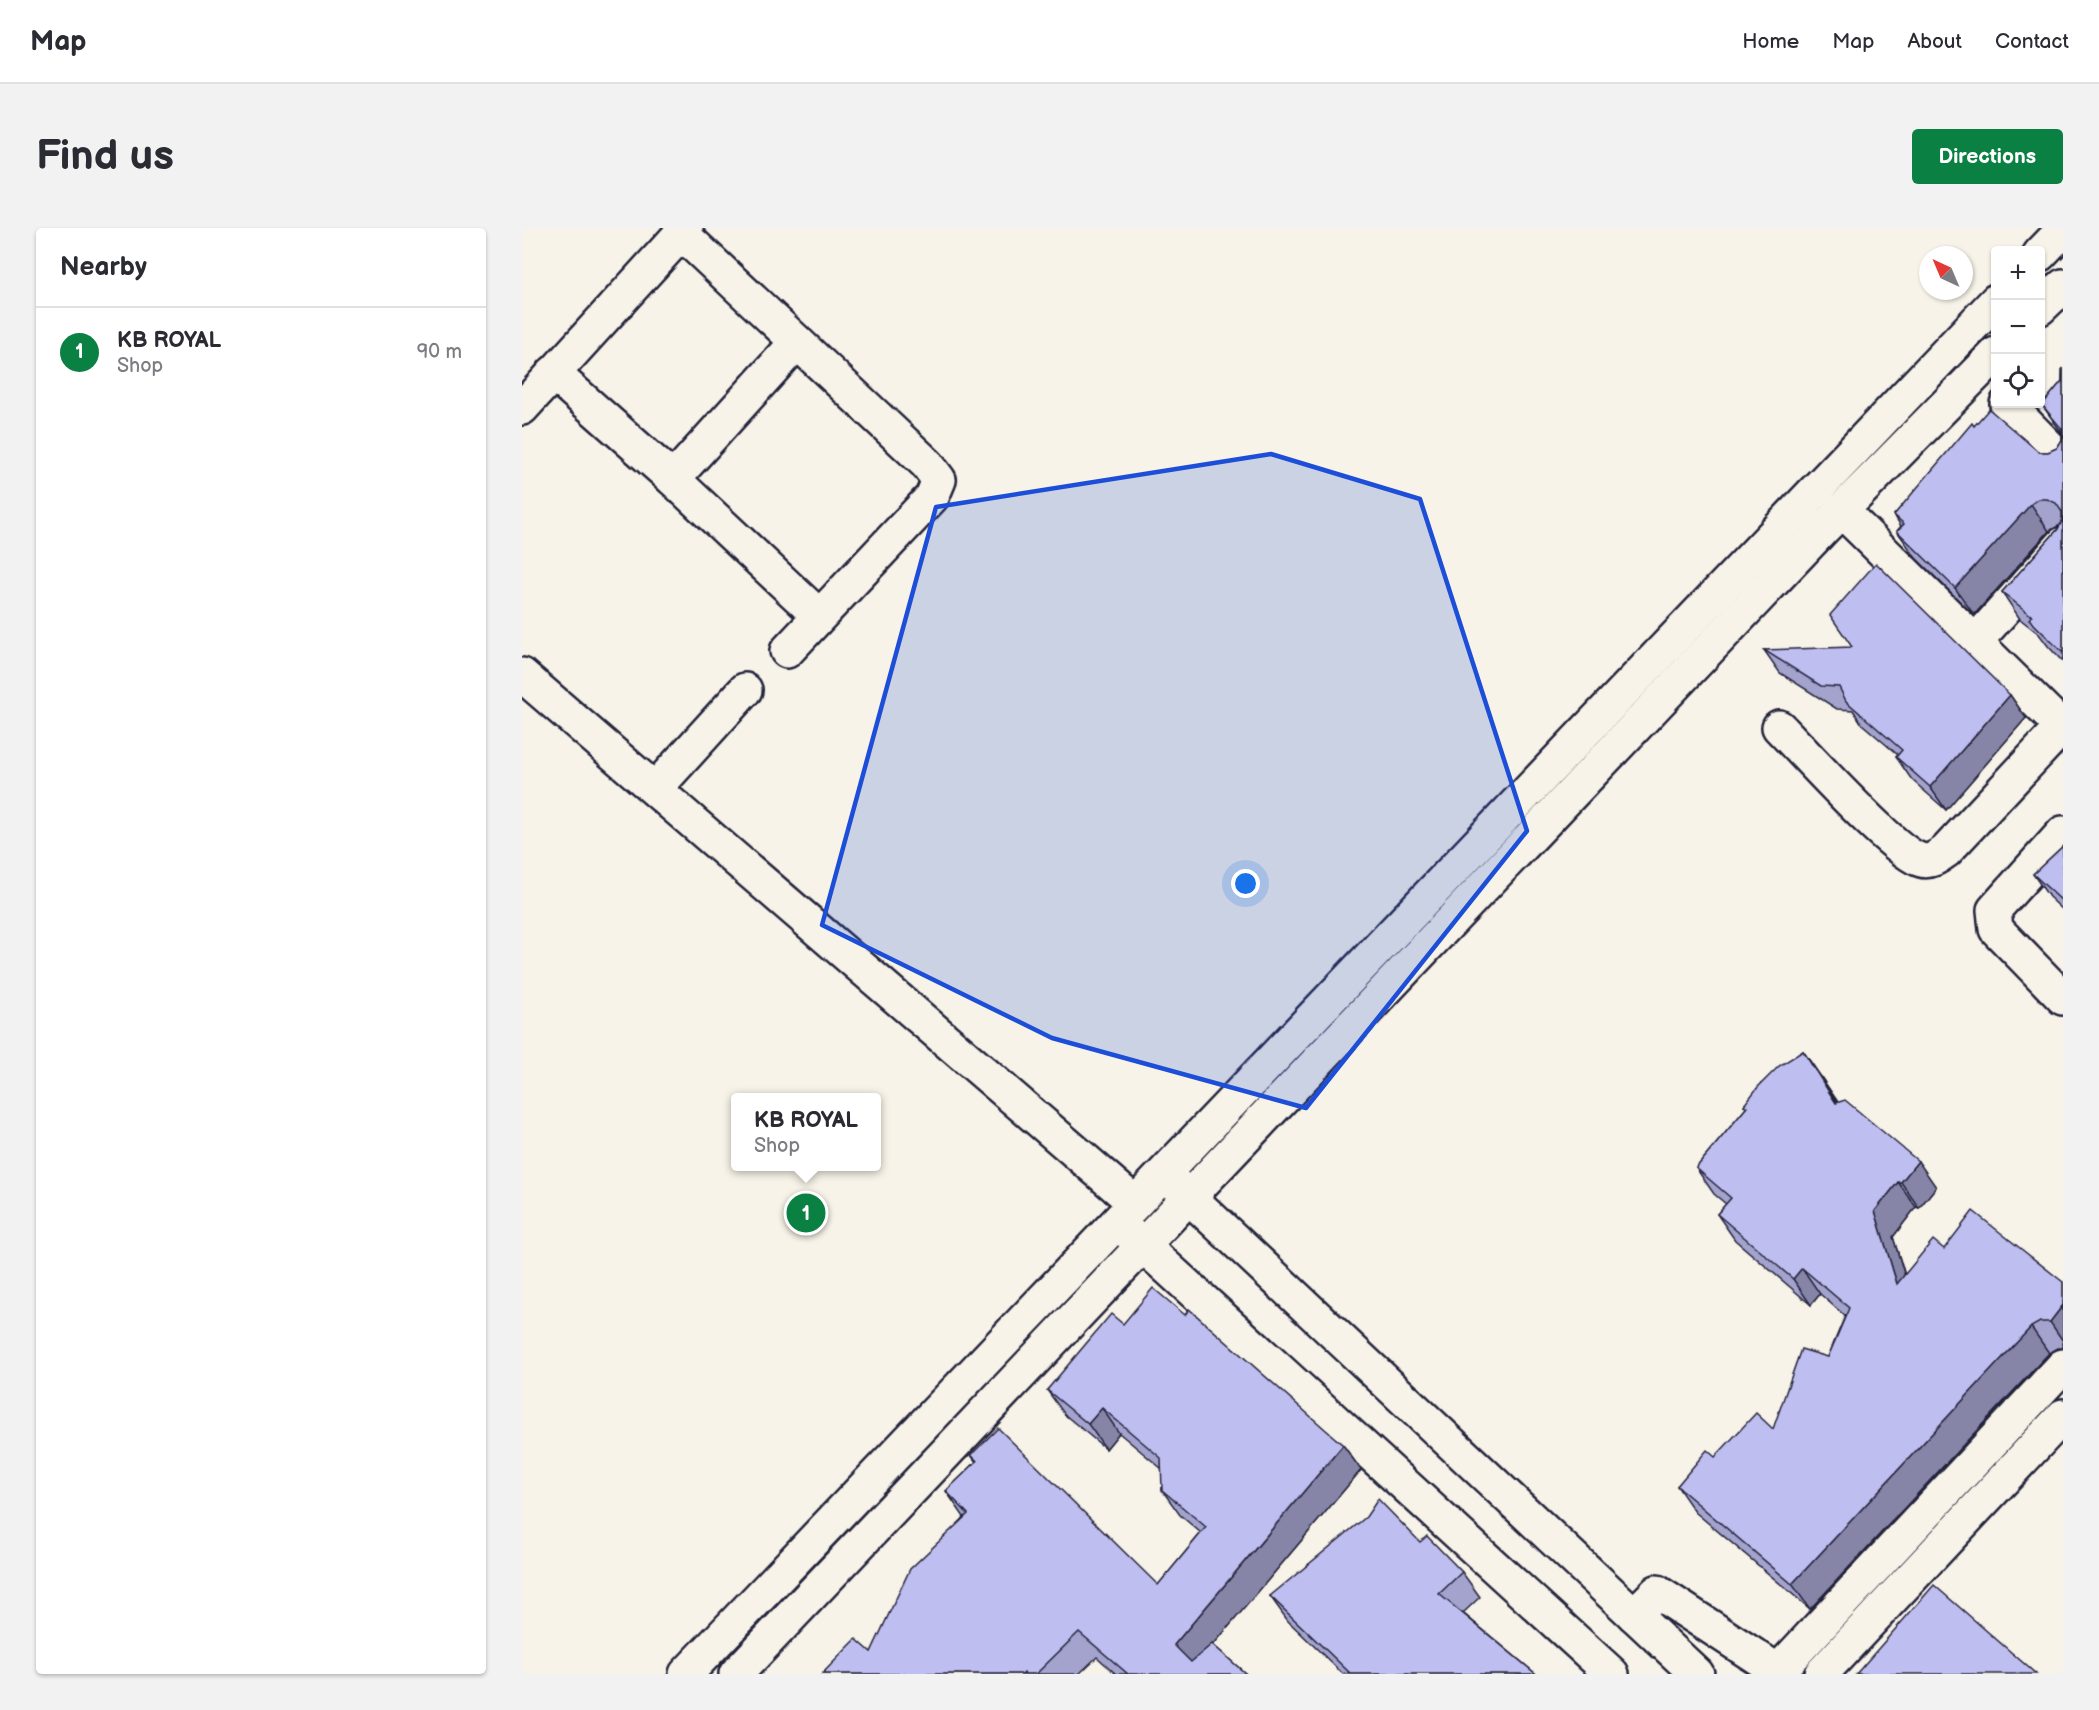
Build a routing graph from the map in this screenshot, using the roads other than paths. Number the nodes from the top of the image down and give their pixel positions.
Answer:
1 (2063, 230) edge
2 (684, 231) edge
3 (2045, 249) edge
4 (2063, 286) edge
5 (2045, 303) edge
6 (1991, 305) edge
7 (797, 342) junction
8 (1989, 373) edge
9 (554, 374) junction
10 (522, 408) edge
11 (2016, 408) edge
12 (2063, 461) edge
13 (673, 479) junction
14 (1841, 510) junction
15 (2063, 544) edge
16 (818, 615) junction
17 (1975, 642) junction
18 (787, 651) dead end
19 (522, 675) edge
20 (745, 690) dead end
21 (1779, 727) dead end
22 (2063, 728) edge
23 (655, 789) junction
24 (2063, 834) edge
25 (2063, 998) edge
26 (1165, 1174) junction
27 (1189, 1198) junction
28 (1126, 1212) junction
29 (1141, 1245) junction
30 (2063, 1365) edge
31 (2063, 1416) edge
32 (1634, 1615) junction
33 (1780, 1672) edge
34 (686, 1674) edge
35 (736, 1674) edge
36 (1612, 1674) edge
37 (1697, 1674) edge
38 (1821, 1674) edge

1 - 3 street
2 - 7 street
2 - 9 street
4 - 5 street
6 - 26 street
7 - 13 street
7 - 16 street
8 - 14 street
9 - 10 street
9 - 13 street
11 - 12 street
13 - 16 street
14 - 17 street
14 - 27 street
15 - 17 street
16 - 18 street
17 - 22 street
19 - 23 street
20 - 23 street
21 - 22 street
23 - 28 street
24 - 25 street
26 - 27 street
26 - 28 street
27 - 29 street
27 - 32 street
28 - 29 street
28 - 34 street
29 - 35 street
29 - 36 street
30 - 33 street
31 - 38 street
32 - 33 street
32 - 37 street

